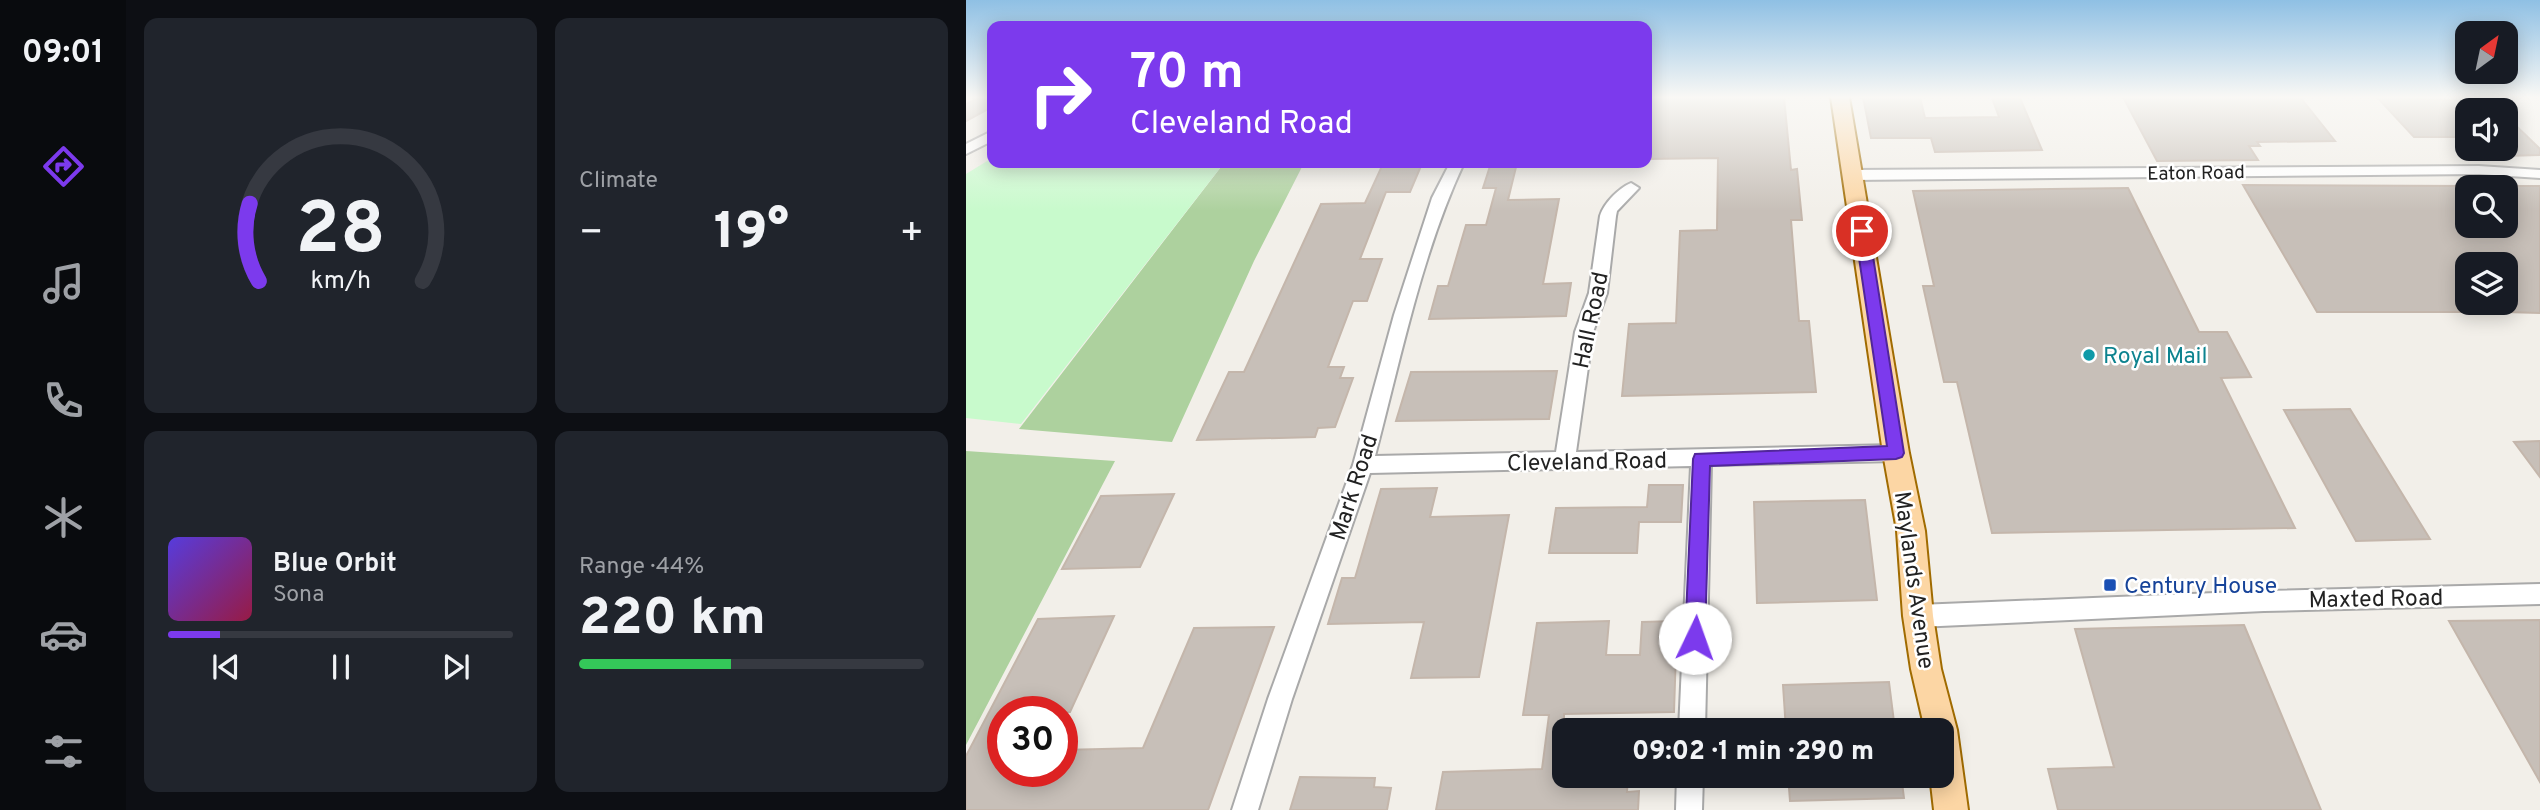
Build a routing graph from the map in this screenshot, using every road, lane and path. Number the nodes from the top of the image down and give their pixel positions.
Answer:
1 (1845, 135) edge
2 (987, 138) edge
3 (966, 150) edge
4 (1455, 168) edge
5 (2540, 174) edge
6 (1851, 175) junction
7 (1631, 188) dead end
8 (1896, 453) junction
9 (1701, 459) junction
10 (1565, 461) junction
11 (1363, 465) junction
12 (2540, 594) edge
13 (1918, 616) junction
14 (1692, 718) edge
15 (1938, 718) edge
16 (1690, 788) edge
17 (1948, 788) edge
18 (1245, 810) edge
19 (1689, 810) edge
20 (1951, 810) edge

1 - 6 main road, Maylands Avenue
2 - 3 street
4 - 11 street, Mark Road
5 - 6 street, Eaton Road
6 - 8 main road, Maylands Avenue
7 - 10 street, Hall Road
8 - 9 street, Cleveland Road
8 - 13 main road, Maylands Avenue
9 - 10 street, Cleveland Road
9 - 14 street
10 - 11 street, Cleveland Road
11 - 18 street, Mark Road
12 - 13 street, Maxted Road
13 - 15 main road, Maylands Avenue
16 - 19 street
17 - 20 main road

